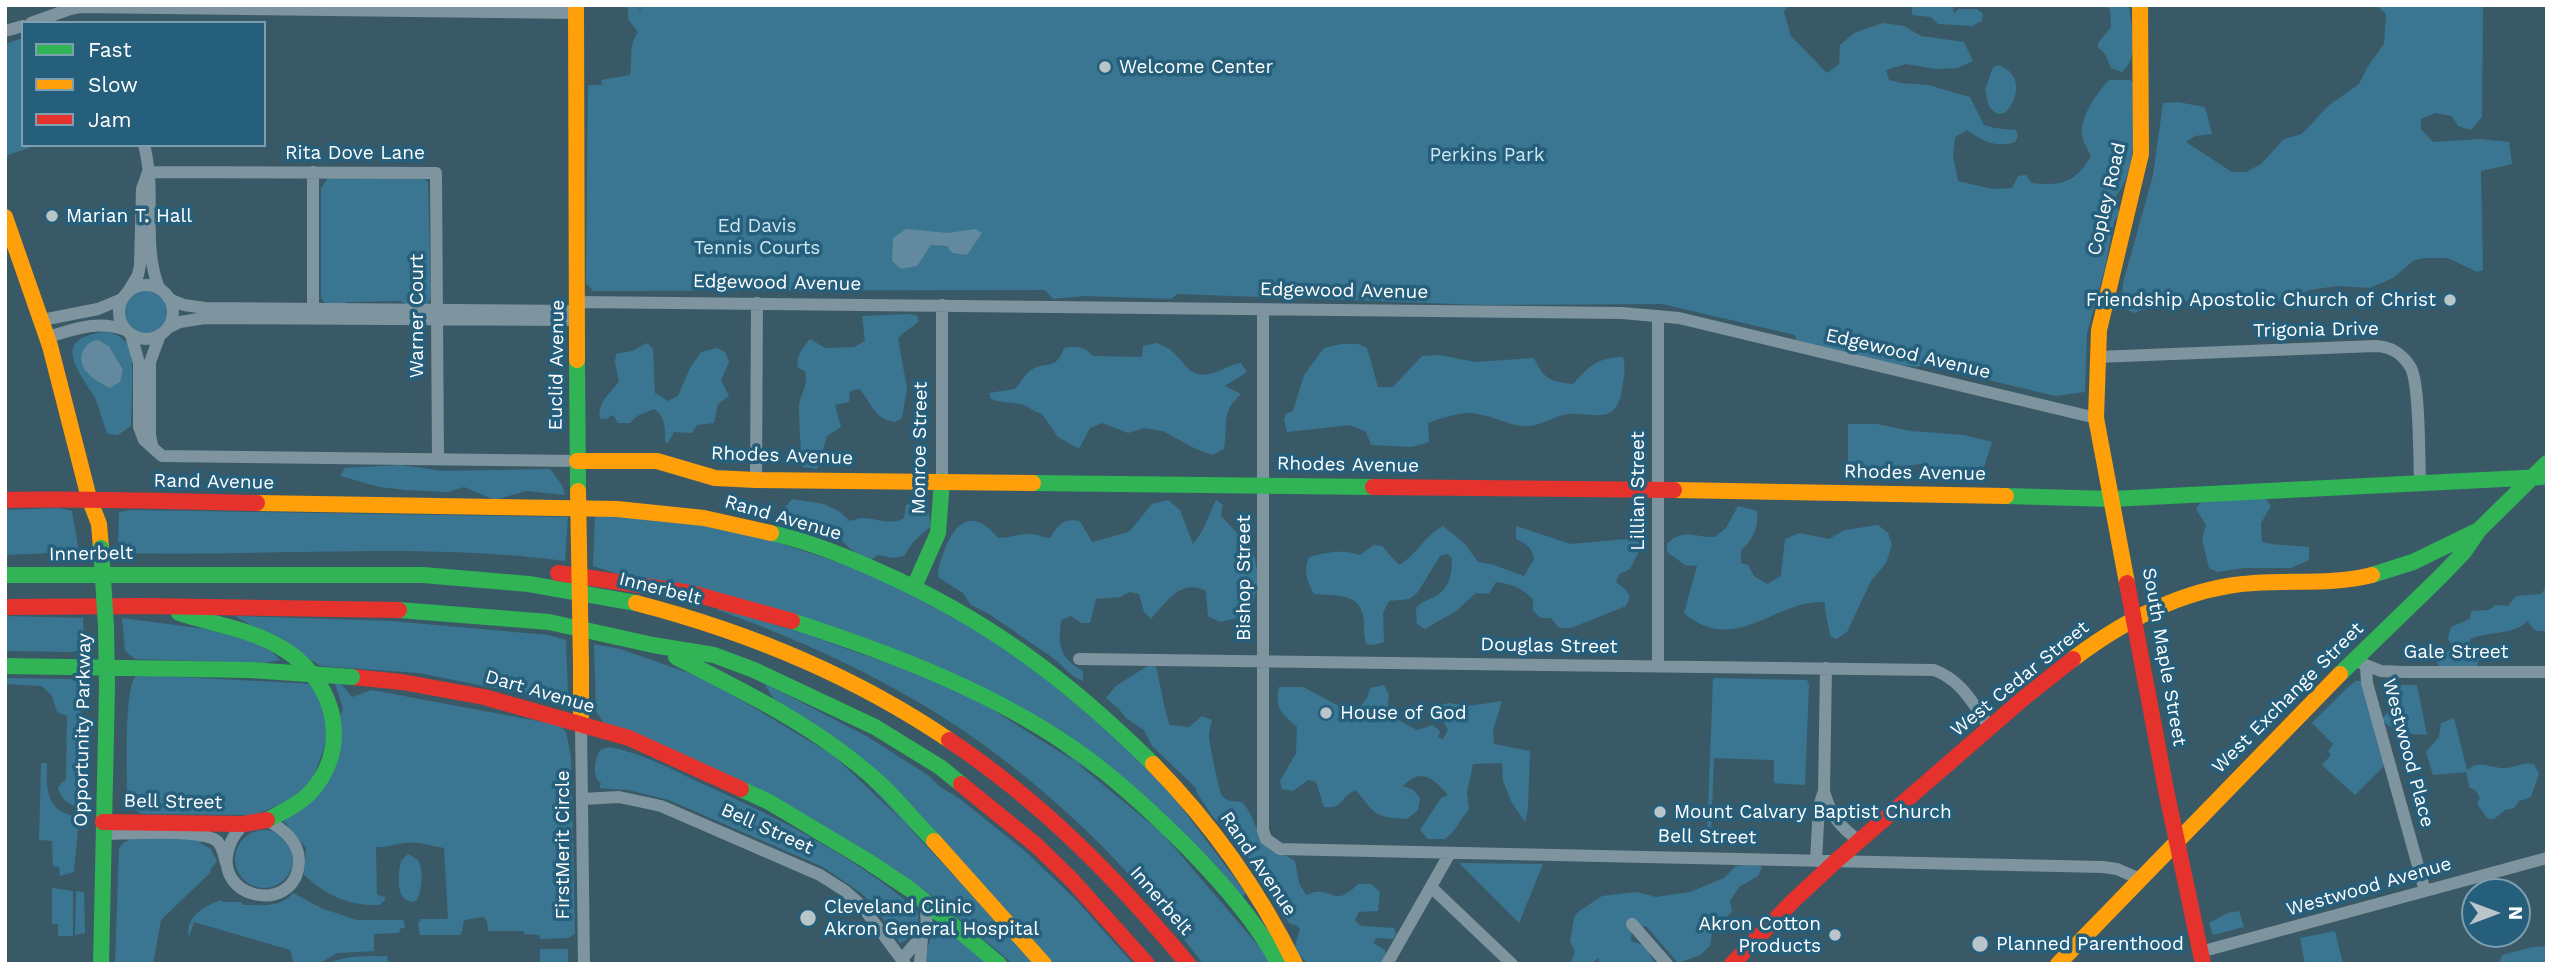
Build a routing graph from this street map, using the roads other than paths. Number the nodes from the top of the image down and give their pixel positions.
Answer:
1 (2140, 5) edge
2 (576, 9) edge
3 (129, 16) edge
4 (36, 21) edge
5 (144, 147) edge
6 (148, 172) junction
7 (313, 172) junction
8 (436, 173) joint
9 (5, 217) edge
10 (159, 288) junction
11 (125, 295) junction
12 (170, 299) junction
13 (758, 303) junction
14 (942, 305) junction
15 (1263, 310) junction
16 (578, 311) junction
17 (313, 314) junction
18 (436, 315) junction
19 (1658, 316) junction
20 (42, 320) junction
21 (164, 331) junction
22 (128, 333) junction
23 (48, 337) junction
24 (2097, 357) junction
25 (2096, 418) junction
26 (153, 449) junction
27 (438, 459) junction
28 (577, 461) junction
29 (2547, 463) edge
30 (2540, 477) edge
31 (756, 480) junction
32 (942, 481) junction
33 (1263, 484) junction
34 (2420, 484) junction
35 (1657, 491) junction
36 (89, 498) junction
37 (2111, 499) junction
38 (5, 500) edge
39 (2479, 530) junction
40 (229, 574) junction
41 (5, 575) edge
42 (914, 587) junction
43 (144, 606) junction
44 (5, 607) edge
45 (2135, 619) junction
46 (653, 645) junction
47 (1080, 659) dead end
48 (1262, 662) junction
49 (2360, 662) junction
50 (5, 666) edge
51 (1658, 666) junction
52 (106, 668) junction
53 (1826, 668) junction
54 (2547, 671) edge
55 (581, 725) junction
56 (1990, 729) junction
57 (1824, 791) junction
58 (582, 799) junction
59 (267, 820) junction
60 (243, 824) junction
61 (103, 828) junction
62 (1860, 841) junction
63 (2177, 843) junction
64 (1272, 844) joint
65 (1450, 853) junction
66 (2547, 858) edge
67 (1816, 861) junction
68 (1836, 862) junction
69 (226, 865) junction
70 (2140, 879) junction
71 (1431, 887) junction
72 (2425, 891) junction
73 (921, 898) junction
74 (1632, 924) dead end
75 (955, 926) junction
76 (925, 933) junction
77 (2202, 958) edge
78 (903, 961) edge
79 (101, 964) edge
80 (583, 964) edge
81 (920, 964) edge
82 (999, 964) edge
83 (1044, 964) edge
84 (1147, 964) edge
85 (1188, 964) edge
86 (1279, 964) edge
87 (1295, 964) edge
88 (1387, 964) edge
89 (1512, 964) edge
90 (1667, 964) edge
91 (1732, 964) edge
92 (2058, 964) edge

1 - 24 main road, Copley Road
2 - 3 street
2 - 16 main road, Euclid Avenue
3 - 4 street
5 - 6 street
6 - 7 street, Rita Dove Lane
6 - 10 street
6 - 11 street
7 - 8 street, Rita Dove Lane
7 - 17 street
8 - 18 street, Warner Court
9 - 20 main road, Opportunity Parkway
10 - 11 street
10 - 12 street
11 - 20 street
11 - 22 street
12 - 17 street, Edgewood Avenue
12 - 21 street
13 - 14 street, Edgewood Avenue
13 - 16 street, Edgewood Avenue
13 - 31 street
14 - 15 street, Edgewood Avenue
14 - 32 street, Monroe Street
15 - 19 street, Edgewood Avenue
15 - 33 street, Bishop Street
16 - 18 street, Edgewood Avenue
16 - 28 main road, Euclid Avenue
17 - 18 street, Edgewood Avenue
17 - 21 street, Edgewood Avenue
18 - 27 street, Warner Court
19 - 25 street, Edgewood Avenue
19 - 35 street, Lillian Street
20 - 23 main road, Opportunity Parkway
21 - 22 street
21 - 26 street
22 - 23 street
22 - 26 street
23 - 36 main road, Opportunity Parkway
24 - 25 main road, South Maple Street
24 - 34 street, Trigonia Drive
25 - 37 main road, South Maple Street
26 - 27 street, Rhodes Avenue
27 - 28 street, Rhodes Avenue
28 - 31 main road, Rhodes Avenue
28 - 55 main road, Euclid Avenue, bridge
29 - 30 main road, West Exchange Street
30 - 34 main road, Rhodes Avenue
30 - 39 main road, West Exchange Street
31 - 32 main road, Rhodes Avenue
32 - 33 main road, Rhodes Avenue
32 - 42 main road, Monroe Street
33 - 35 main road, Rhodes Avenue
33 - 48 street, Bishop Street
34 - 37 main road, Rhodes Avenue
35 - 37 main road, Rhodes Avenue
35 - 51 street, Lillian Street
36 - 38 main road
36 - 42 main road, Rand Avenue
36 - 52 main road, Opportunity Parkway, bridge
37 - 45 main road, South Maple Street
39 - 45 main road, West Cedar Street
39 - 49 main road, West Exchange Street
40 - 41 main road, Innerbelt
40 - 85 main road, Innerbelt
40 - 86 main road
42 - 87 main road, Rand Avenue
43 - 44 main road
43 - 46 main road
43 - 59 main road
45 - 56 main road, West Cedar Street
45 - 63 main road, South Maple Street
46 - 83 main road
46 - 84 main road
47 - 48 street, Douglas Street
48 - 51 street, Douglas Street
48 - 64 street, Bishop Street
49 - 54 street, Gale Street
49 - 63 main road, West Exchange Street
49 - 72 street, Westwood Place
50 - 52 main road, Dart Avenue
51 - 53 street, Douglas Street
52 - 55 main road, Dart Avenue, bridge
52 - 61 main road, Opportunity Parkway
53 - 56 street, Douglas Street
53 - 57 street
55 - 58 street, FirstMerit Circle
55 - 73 main road, Dart Avenue
56 - 62 main road, West Cedar Street
57 - 62 street
57 - 67 street
58 - 78 street, Bell Street
58 - 80 street, FirstMerit Circle
59 - 60 main road, Bell Street
59 - 69 street, Bell Street
60 - 61 main road, Bell Street
60 - 69 street, Bell Street
61 - 69 street, Bell Street
61 - 79 main road, Opportunity Parkway
62 - 68 main road, West Cedar Street
63 - 70 main road, West Exchange Street
63 - 77 main road, South Maple Street
64 - 65 street, Bell Street
65 - 67 street, Bell Street
65 - 71 street
66 - 72 street, Westwood Avenue
67 - 68 street, Bell Street
68 - 70 street, Bell Street
68 - 91 main road, West Cedar Street
70 - 92 main road, West Exchange Street
71 - 88 street
71 - 89 street
72 - 77 street, Westwood Avenue
73 - 75 main road, Dart Avenue
73 - 76 street
74 - 90 street
75 - 76 street
75 - 82 main road, Dart Avenue
76 - 78 street
76 - 81 street

